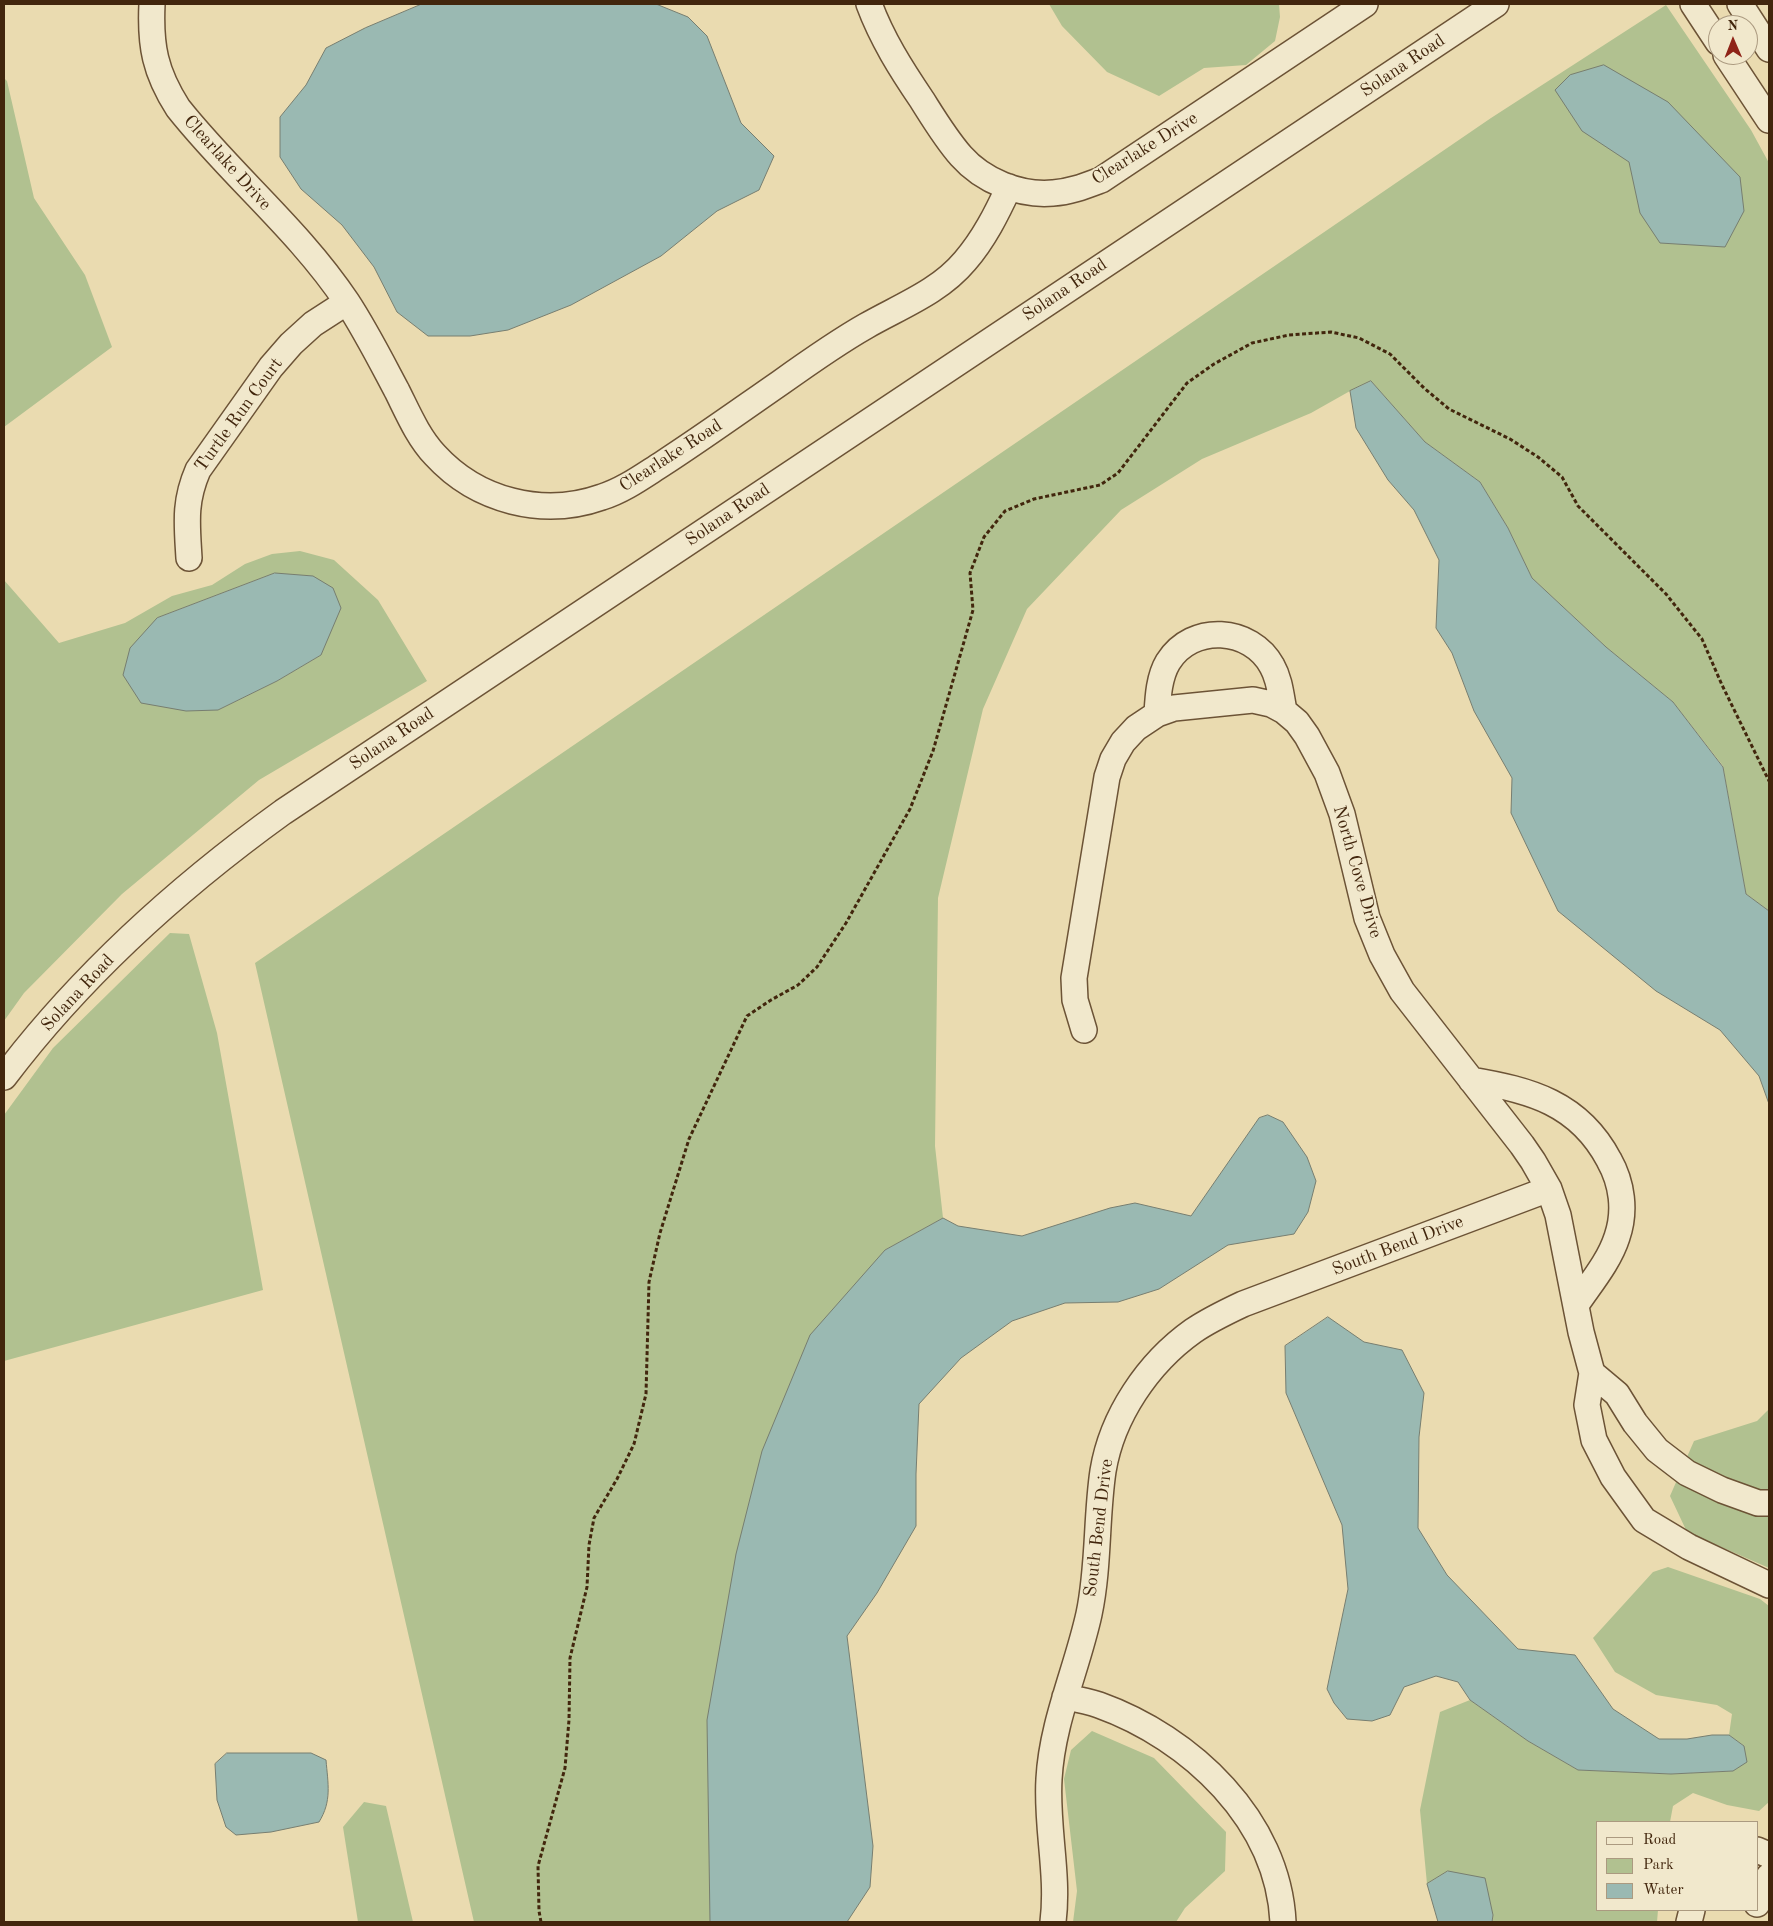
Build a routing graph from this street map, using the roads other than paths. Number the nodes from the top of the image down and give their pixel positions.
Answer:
1 (152, 4) edge
2 (869, 4) edge
3 (1365, 4) edge
4 (1496, 4) edge
5 (1693, 4) edge
6 (1740, 4) edge
7 (1708, 27) edge
8 (1769, 49) edge
9 (1733, 65) edge
10 (1769, 120) edge
11 (1009, 187) junction
12 (347, 302) junction
13 (189, 558) dead end
14 (1284, 711) junction
15 (1157, 714) junction
16 (1084, 1030) dead end
17 (4, 1077) edge
18 (1471, 1080) junction
19 (1549, 1189) junction
20 (1576, 1305) junction
21 (1592, 1373) junction
22 (1769, 1504) edge
23 (1769, 1585) edge
24 (1065, 1697) junction
25 (1769, 1876) edge
26 (1758, 1902) edge
27 (1053, 1922) edge
28 (1283, 1922) edge

1 - 12 street, Clearlake Drive
2 - 11 street, Clearlake Drive
3 - 11 street, Clearlake Drive
4 - 17 street, Solana Road
5 - 7 street
6 - 8 street
9 - 10 street
11 - 12 street, Clearlake Road
12 - 13 street, Turtle Run Court
14 - 15 street, North Cove Drive
14 - 15 street
14 - 18 street, North Cove Drive
15 - 16 street, North Cove Drive
18 - 19 street, North Cove Drive
18 - 20 street
19 - 20 street, North Cove Drive
19 - 24 street, South Bend Drive
20 - 21 street, North Cove Drive
21 - 22 street
21 - 23 street, North Cove Drive
24 - 27 street, South Bend Drive
24 - 28 street
25 - 26 street

